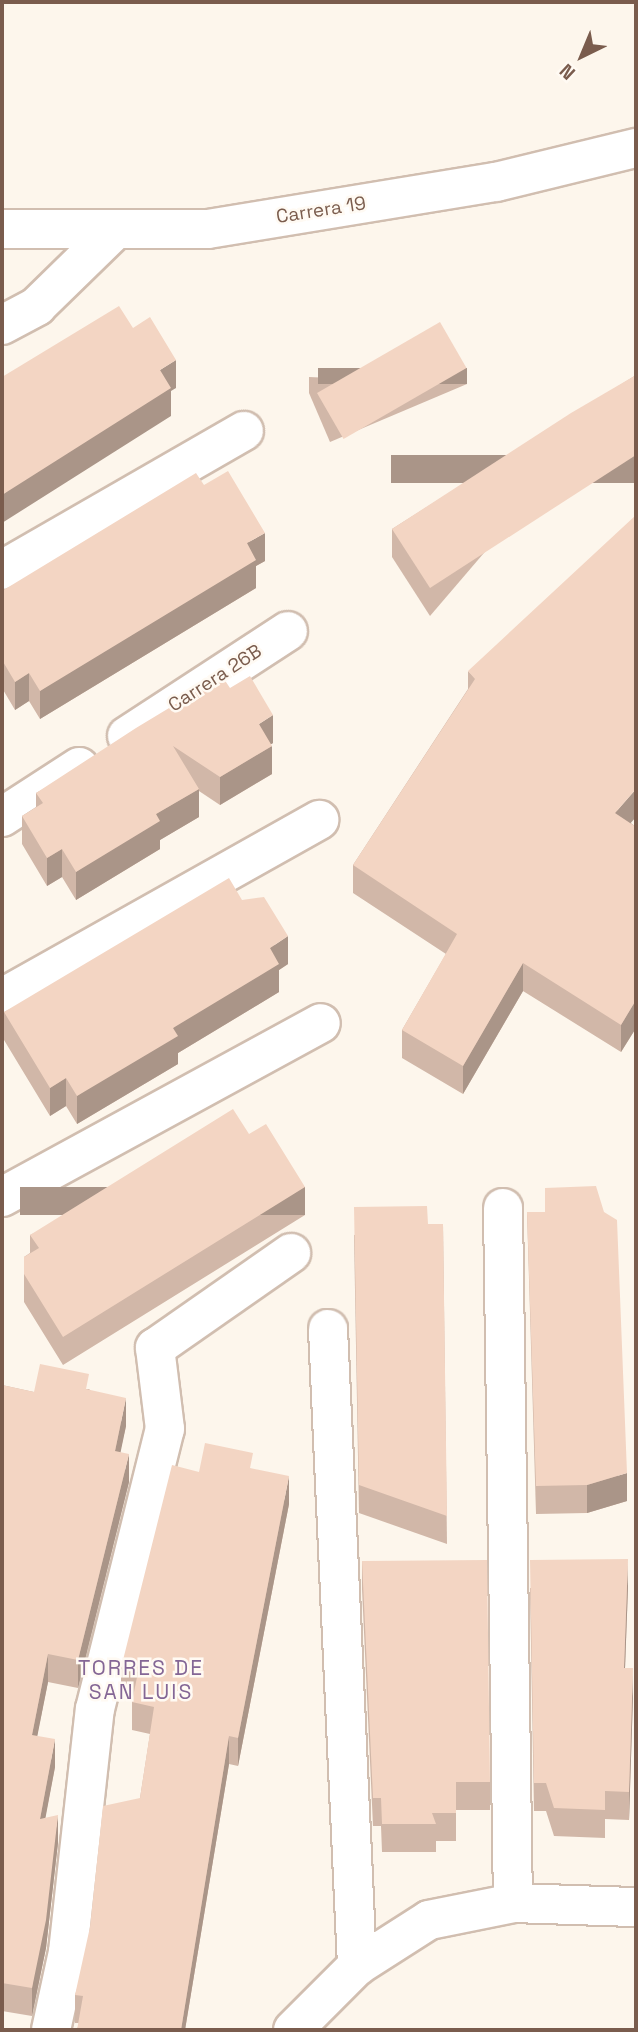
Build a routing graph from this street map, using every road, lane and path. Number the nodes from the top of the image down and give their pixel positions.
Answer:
1 (636, 148) edge
2 (2, 229) edge
3 (115, 230) junction
4 (2, 325) edge
5 (244, 431) dead end
6 (2, 570) edge
7 (288, 631) dead end
8 (2, 817) edge
9 (319, 820) dead end
10 (2, 998) edge
11 (321, 1023) dead end
12 (2, 1197) edge
13 (503, 1208) dead end
14 (291, 1253) dead end
15 (328, 1329) dead end
16 (513, 1903) junction
17 (636, 1907) edge
18 (357, 1966) junction
19 (51, 2030) edge
20 (293, 2030) edge

1 - 3 street, Carrera 19
2 - 3 street, Carrera 19
3 - 4 street
5 - 6 street
7 - 8 street, Carrera 26B
9 - 10 street
11 - 12 street
13 - 16 street
14 - 19 street
15 - 18 street
16 - 17 street
16 - 18 street
18 - 20 street

